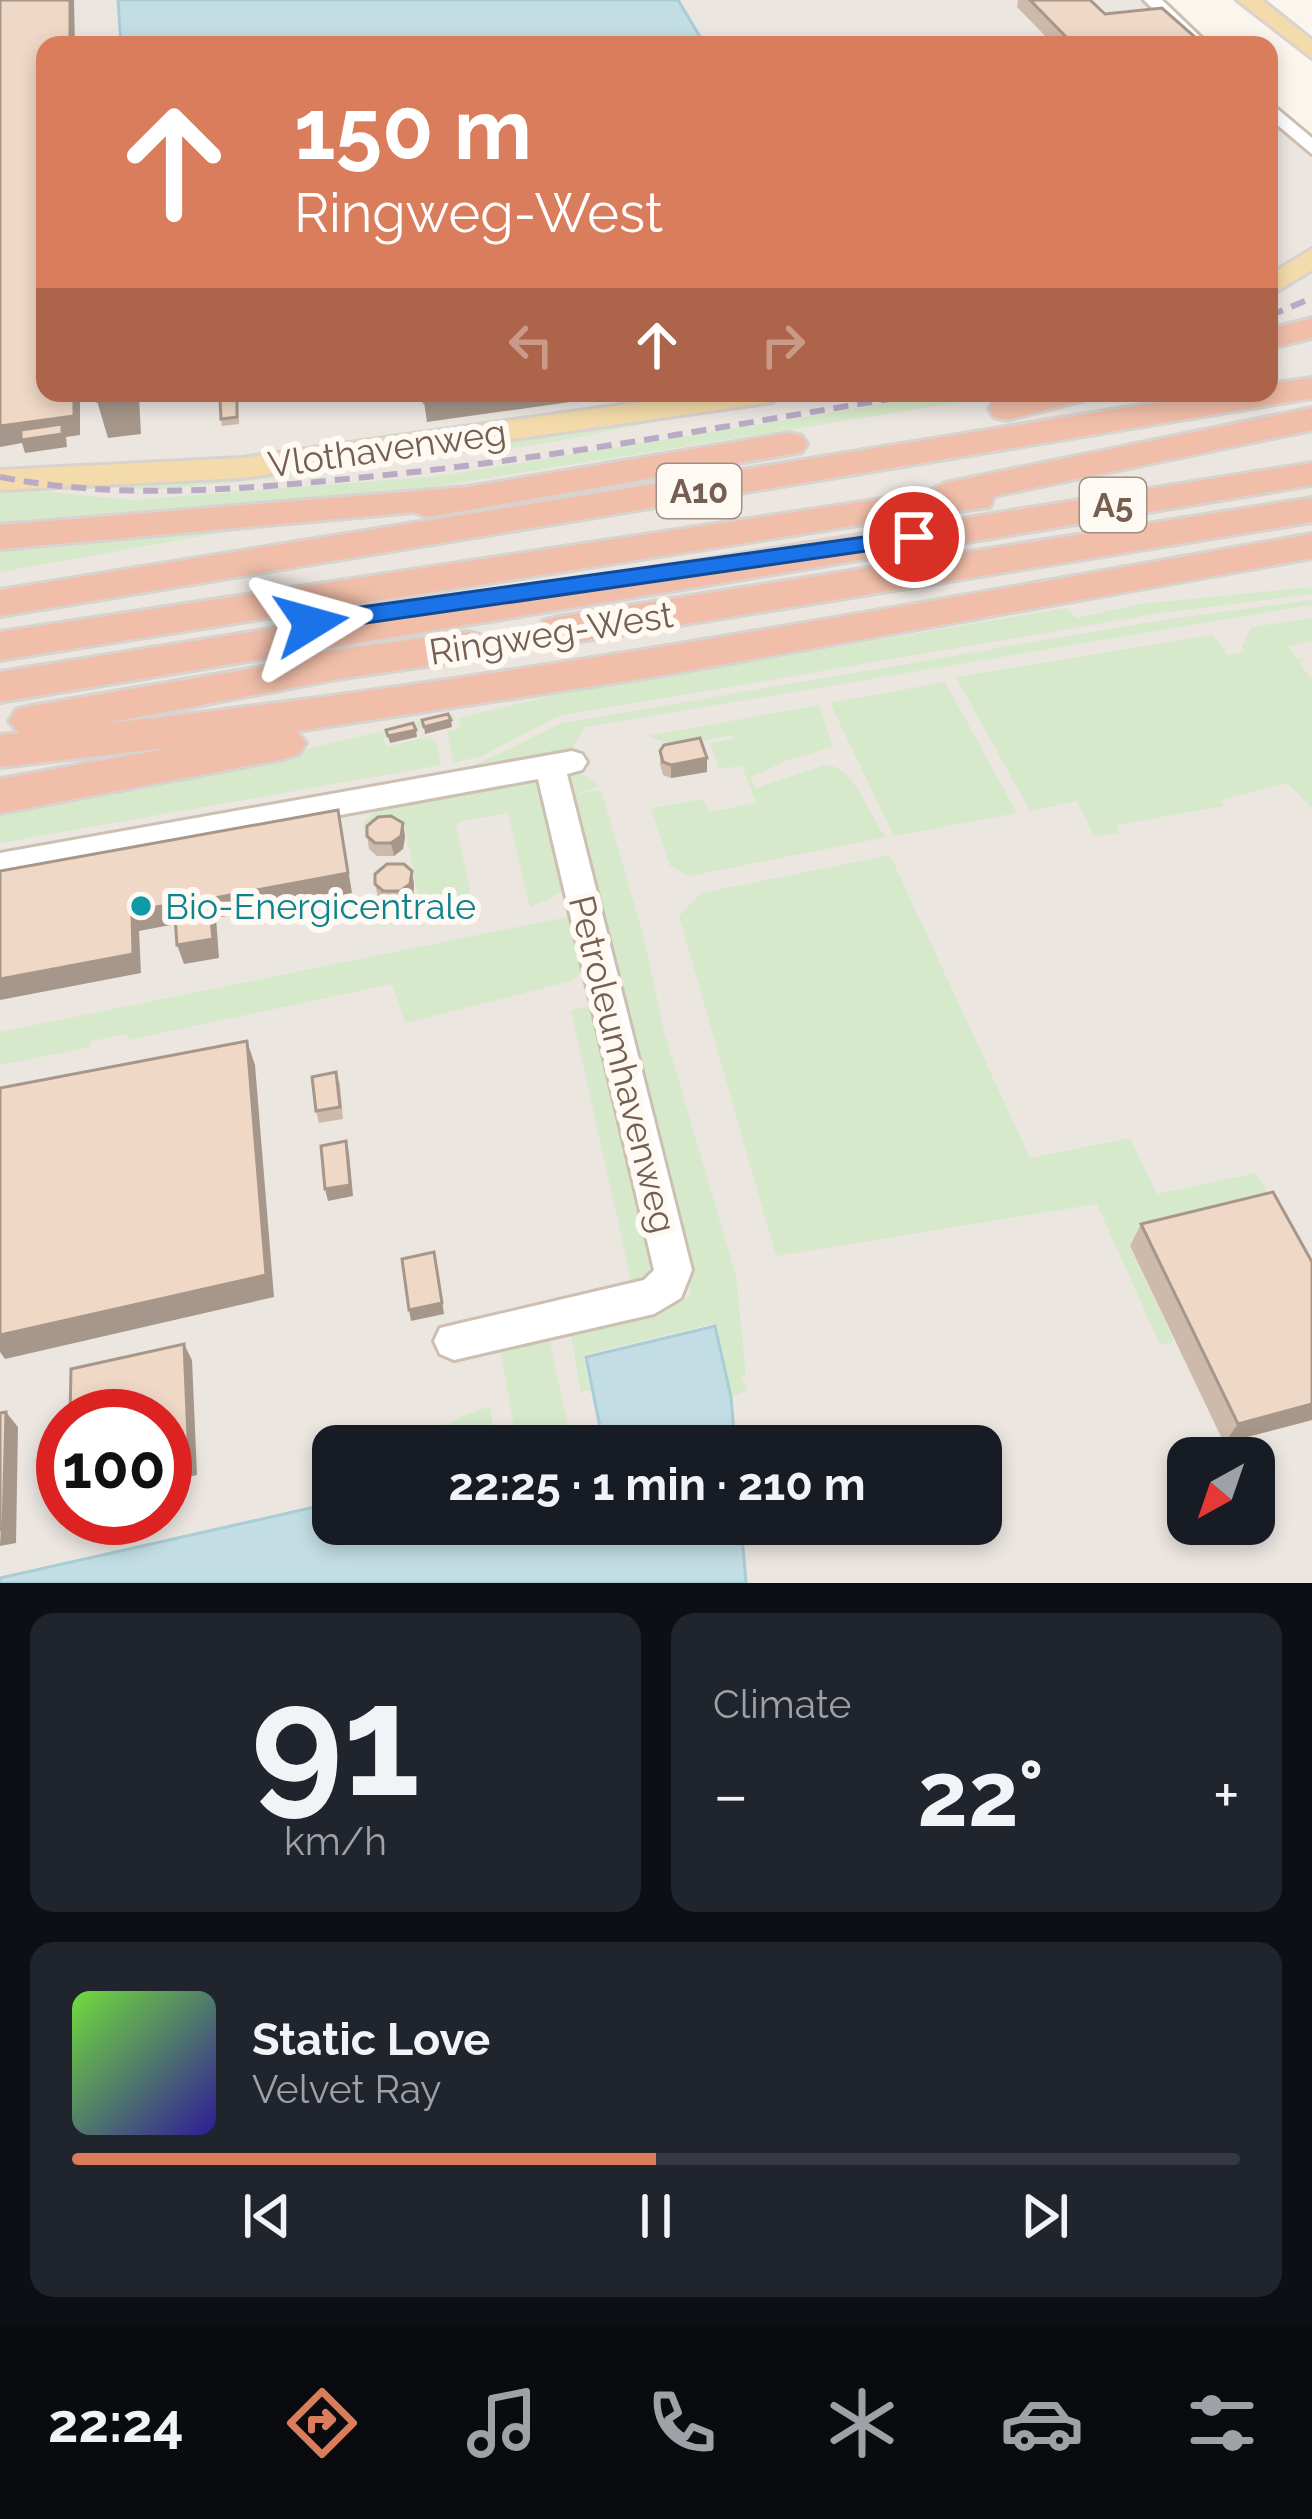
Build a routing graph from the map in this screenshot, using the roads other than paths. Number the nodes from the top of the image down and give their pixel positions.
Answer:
1 (1152, 0) edge
2 (1250, 0) edge
3 (1269, 10) edge
4 (1190, 36) edge
5 (1312, 41) edge
6 (1312, 51) edge
7 (1278, 116) edge
8 (1312, 148) edge
9 (1312, 256) edge
10 (1278, 281) edge
11 (1312, 328) edge
12 (1278, 337) edge
13 (1312, 363) edge
14 (1278, 368) edge
15 (1312, 388) edge
16 (1278, 394) edge
17 (709, 402) edge
18 (1035, 402) edge
19 (1056, 402) edge
20 (1228, 402) edge
21 (1007, 409) junction
22 (1312, 414) edge
23 (1036, 434) junction
24 (1312, 450) edge
25 (1312, 474) edge
26 (0, 480) edge
27 (486, 494) junction
28 (1312, 494) edge
29 (896, 507) junction
30 (1312, 510) edge
31 (1157, 533) junction
32 (0, 537) edge
33 (1312, 546) edge
34 (751, 564) junction
35 (1312, 569) edge
36 (1131, 580) junction
37 (0, 583) edge
38 (0, 603) edge
39 (0, 646) edge
40 (0, 662) edge
41 (365, 664) junction
42 (543, 678) junction
43 (0, 687) edge
44 (0, 702) edge
45 (0, 726) edge
46 (0, 751) edge
47 (0, 796) edge
48 (0, 865) edge
49 (454, 1341) dead end

1 - 4 street
2 - 3 main road
3 - 5 main road
3 - 6 main road
7 - 8 street
9 - 10 main road
11 - 12 highway
13 - 14 highway
15 - 16 highway, A10
17 - 26 main road, Vlothavenweg
18 - 21 highway, A10
19 - 21 highway, A10
20 - 23 highway, A10
21 - 27 highway, A10
22 - 23 highway, A5
22 - 29 highway, A5
23 - 38 highway, A10
24 - 29 highway, Ringweg-West / A10
25 - 34 highway, Ringweg-West / A5
27 - 32 highway, A10
27 - 37 highway, A10
28 - 31 highway, A5
29 - 39 highway, Ringweg-West / A10
30 - 31 highway, Ringweg-West
31 - 41 highway, Ringweg-West
33 - 36 highway
34 - 40 highway, A10
34 - 43 highway, Ringweg-West / A5
35 - 36 highway
36 - 42 highway
41 - 44 highway, Ringweg-West
41 - 45 highway
42 - 46 highway
42 - 47 highway
48 - 49 street, Petroleumhavenweg

